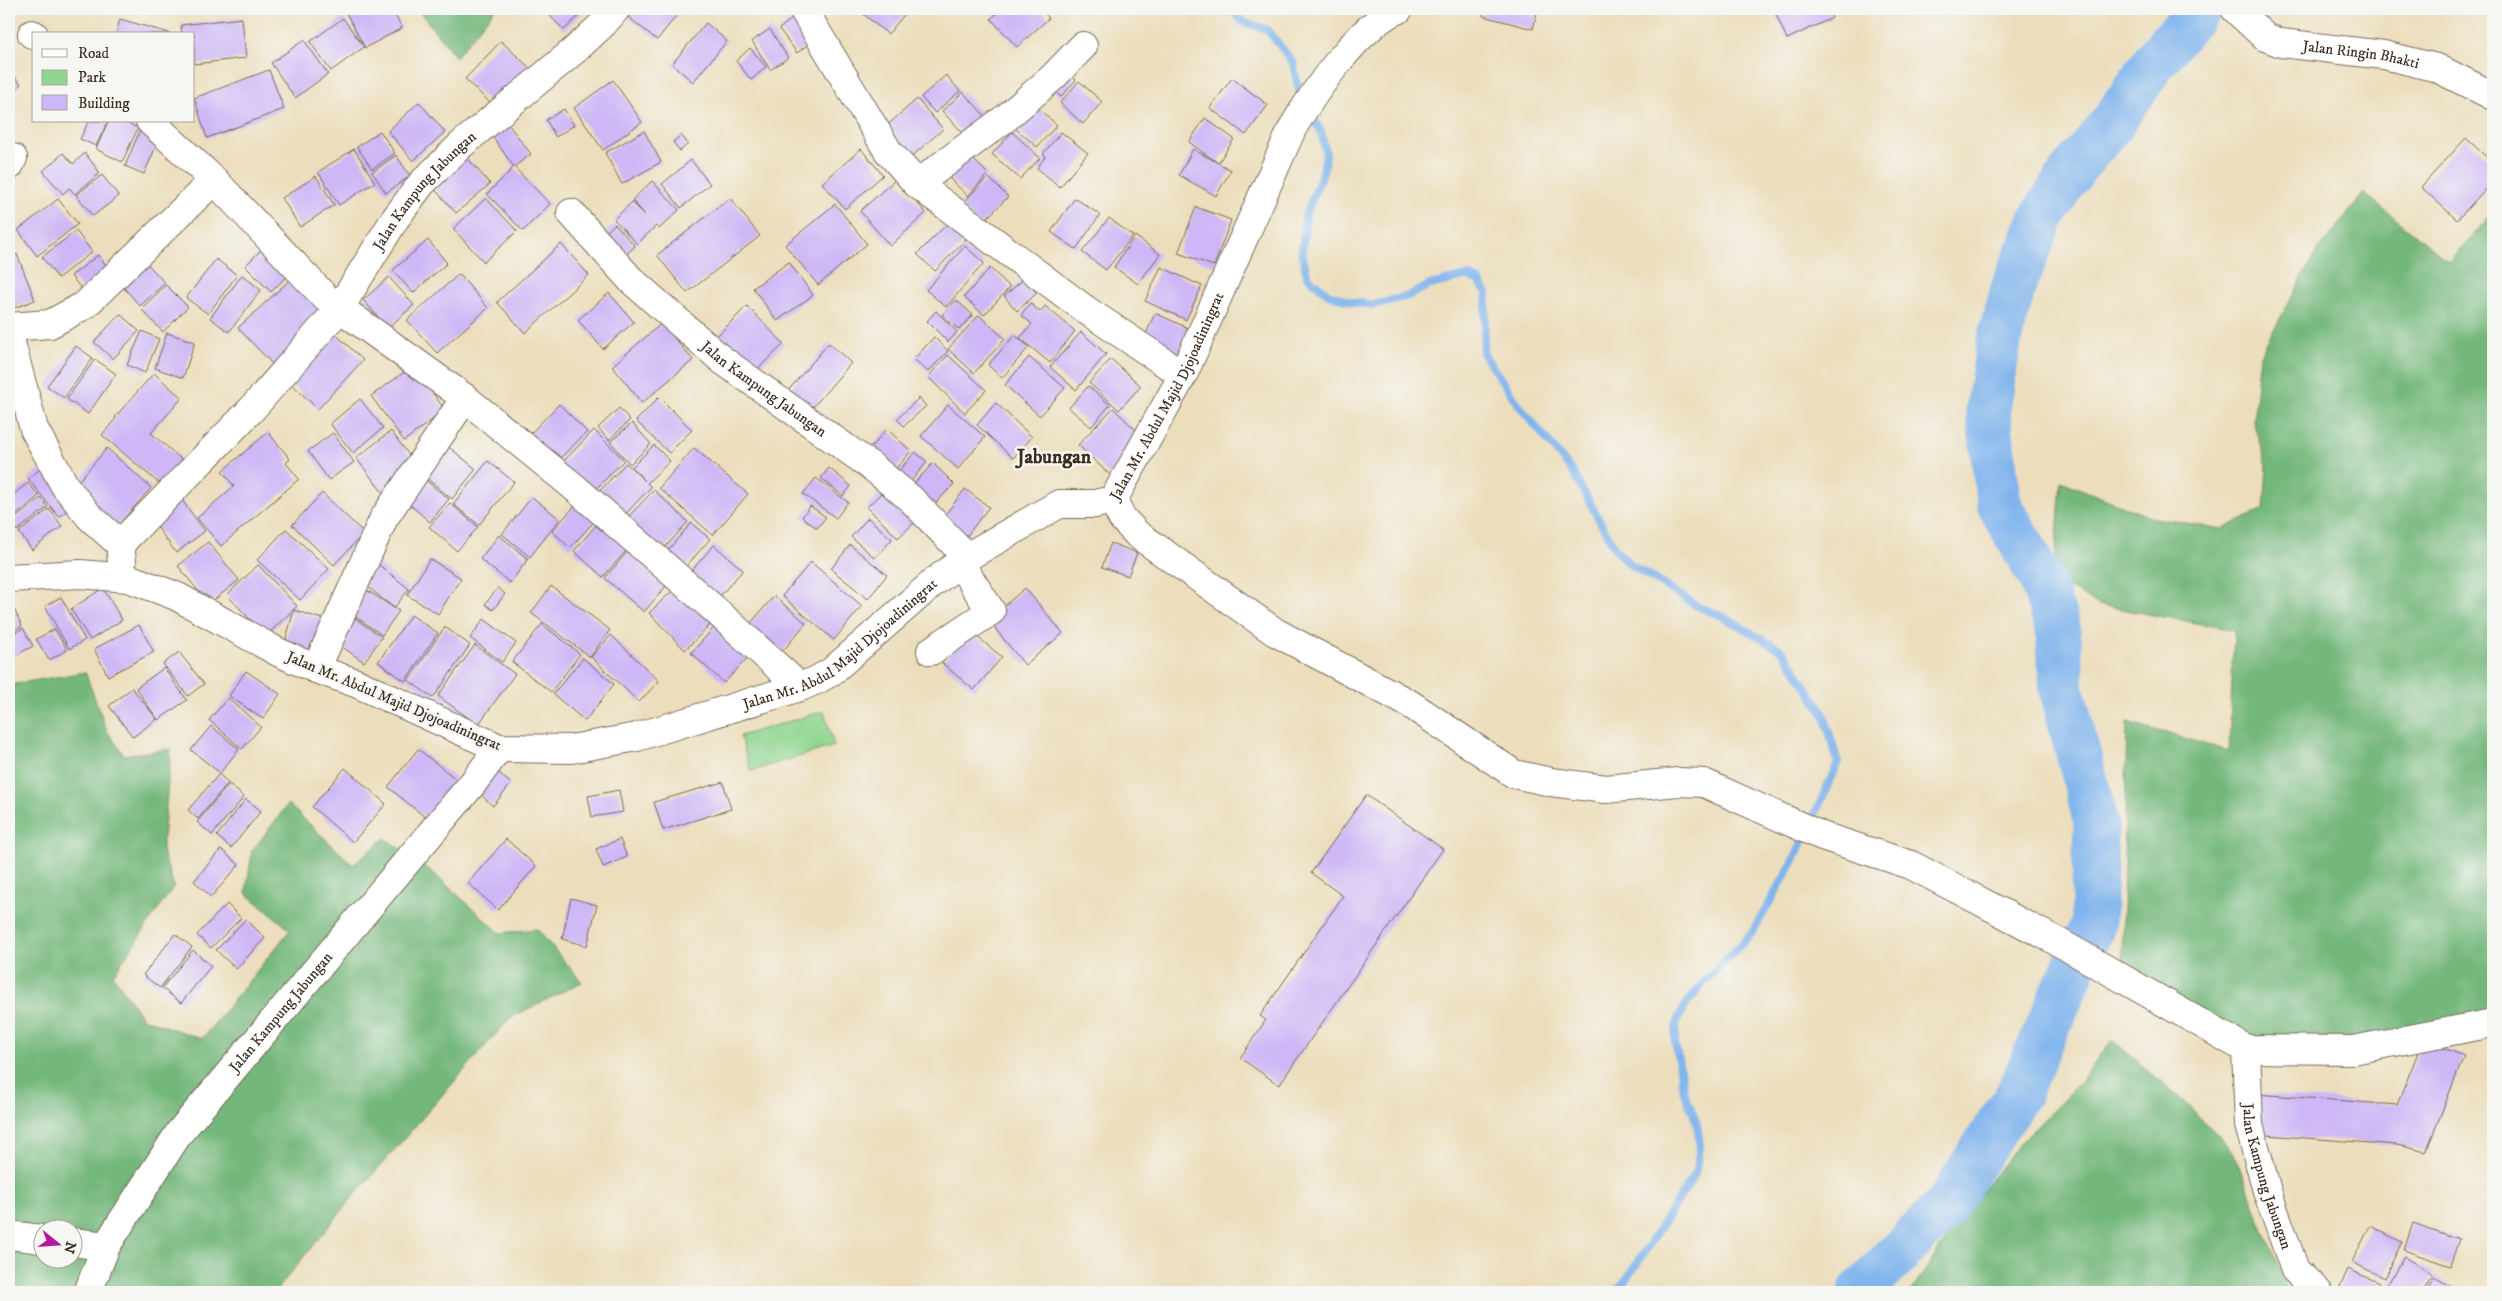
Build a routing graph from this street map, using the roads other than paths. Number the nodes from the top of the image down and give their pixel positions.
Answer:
1 (616, 9) edge
2 (803, 9) edge
3 (1399, 9) edge
4 (2238, 12) edge
5 (1083, 46) dead end
6 (2493, 96) edge
7 (151, 122) edge
8 (214, 180) junction
9 (916, 184) junction
10 (571, 213) dead end
11 (339, 309) junction
12 (9, 327) edge
13 (9, 335) edge
14 (1183, 375) junction
15 (466, 398) junction
16 (1113, 500) junction
17 (120, 544) junction
18 (963, 559) junction
19 (9, 578) edge
20 (128, 578) junction
21 (931, 651) dead end
22 (316, 669) junction
23 (800, 687) junction
24 (499, 748) junction
25 (2493, 1023) edge
26 (2246, 1049) junction
27 (9, 1235) edge
28 (32, 1238) edge
29 (82, 1243) edge
30 (106, 1246) junction
31 (88, 1292) edge
32 (2318, 1292) edge

1 - 11 street, Jalan Kampung Jabungan
2 - 9 street
3 - 14 street, Jalan Mr. Abdul Majid Djojoadiningrat
4 - 6 street, Jalan Ringin Bhakti
5 - 9 street
7 - 8 street
8 - 11 street
8 - 12 street
9 - 14 street
10 - 18 street, Jalan Kampung Jabungan
11 - 15 street
11 - 17 street, Jalan Kampung Jabungan
13 - 17 street
14 - 16 street, Jalan Mr. Abdul Majid Djojoadiningrat
15 - 22 street
15 - 23 street
16 - 18 street, Jalan Mr. Abdul Majid Djojoadiningrat
16 - 26 street
17 - 20 street
18 - 21 street, Jalan Kampung Jabungan
18 - 23 street, Jalan Mr. Abdul Majid Djojoadiningrat
19 - 20 street, Jalan Mr. Abdul Majid Djojoadiningrat
20 - 22 street, Jalan Mr. Abdul Majid Djojoadiningrat
22 - 24 street, Jalan Mr. Abdul Majid Djojoadiningrat
23 - 24 street, Jalan Mr. Abdul Majid Djojoadiningrat
24 - 30 street, Jalan Kampung Jabungan
25 - 26 street
26 - 32 street, Jalan Kampung Jabungan
27 - 28 street
29 - 30 street
30 - 31 street, Jalan Kampung Jabungan

